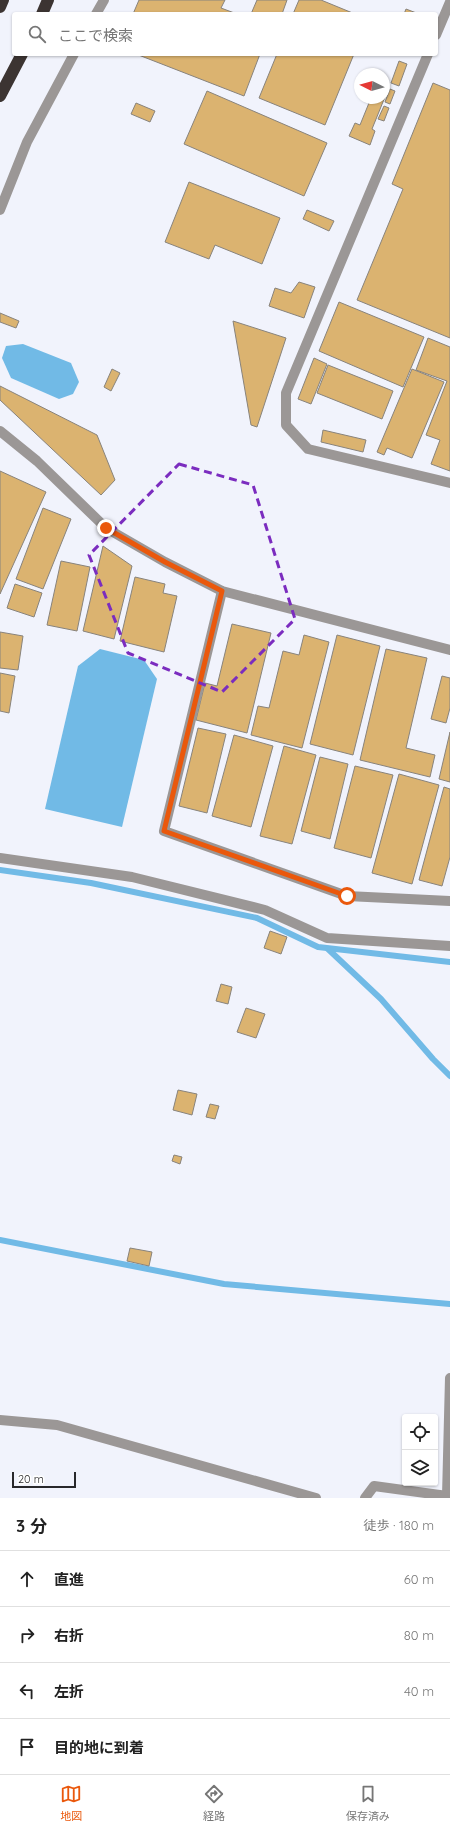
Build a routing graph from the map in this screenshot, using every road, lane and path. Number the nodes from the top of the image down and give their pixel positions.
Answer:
1 (3, 0) edge
2 (48, 0) edge
3 (104, 0) edge
4 (450, 2) edge
5 (0, 7) edge
6 (43, 12) edge
7 (97, 12) edge
8 (438, 30) edge
9 (21, 56) edge
10 (73, 56) edge
11 (427, 56) edge
12 (0, 96) edge
13 (0, 210) edge
14 (0, 431) edge
15 (450, 483) edge
16 (222, 591) junction
17 (450, 650) edge
18 (0, 858) edge
19 (450, 901) edge
20 (450, 946) edge
21 (450, 1378) edge
22 (0, 1420) edge
23 (316, 1498) edge
24 (365, 1498) edge

1 - 5 highway
2 - 6 highway
3 - 7 street
4 - 8 street
9 - 12 highway
10 - 13 street
11 - 15 street
14 - 16 street
16 - 17 street
16 - 19 street
18 - 20 street
21 - 24 street
22 - 23 street

